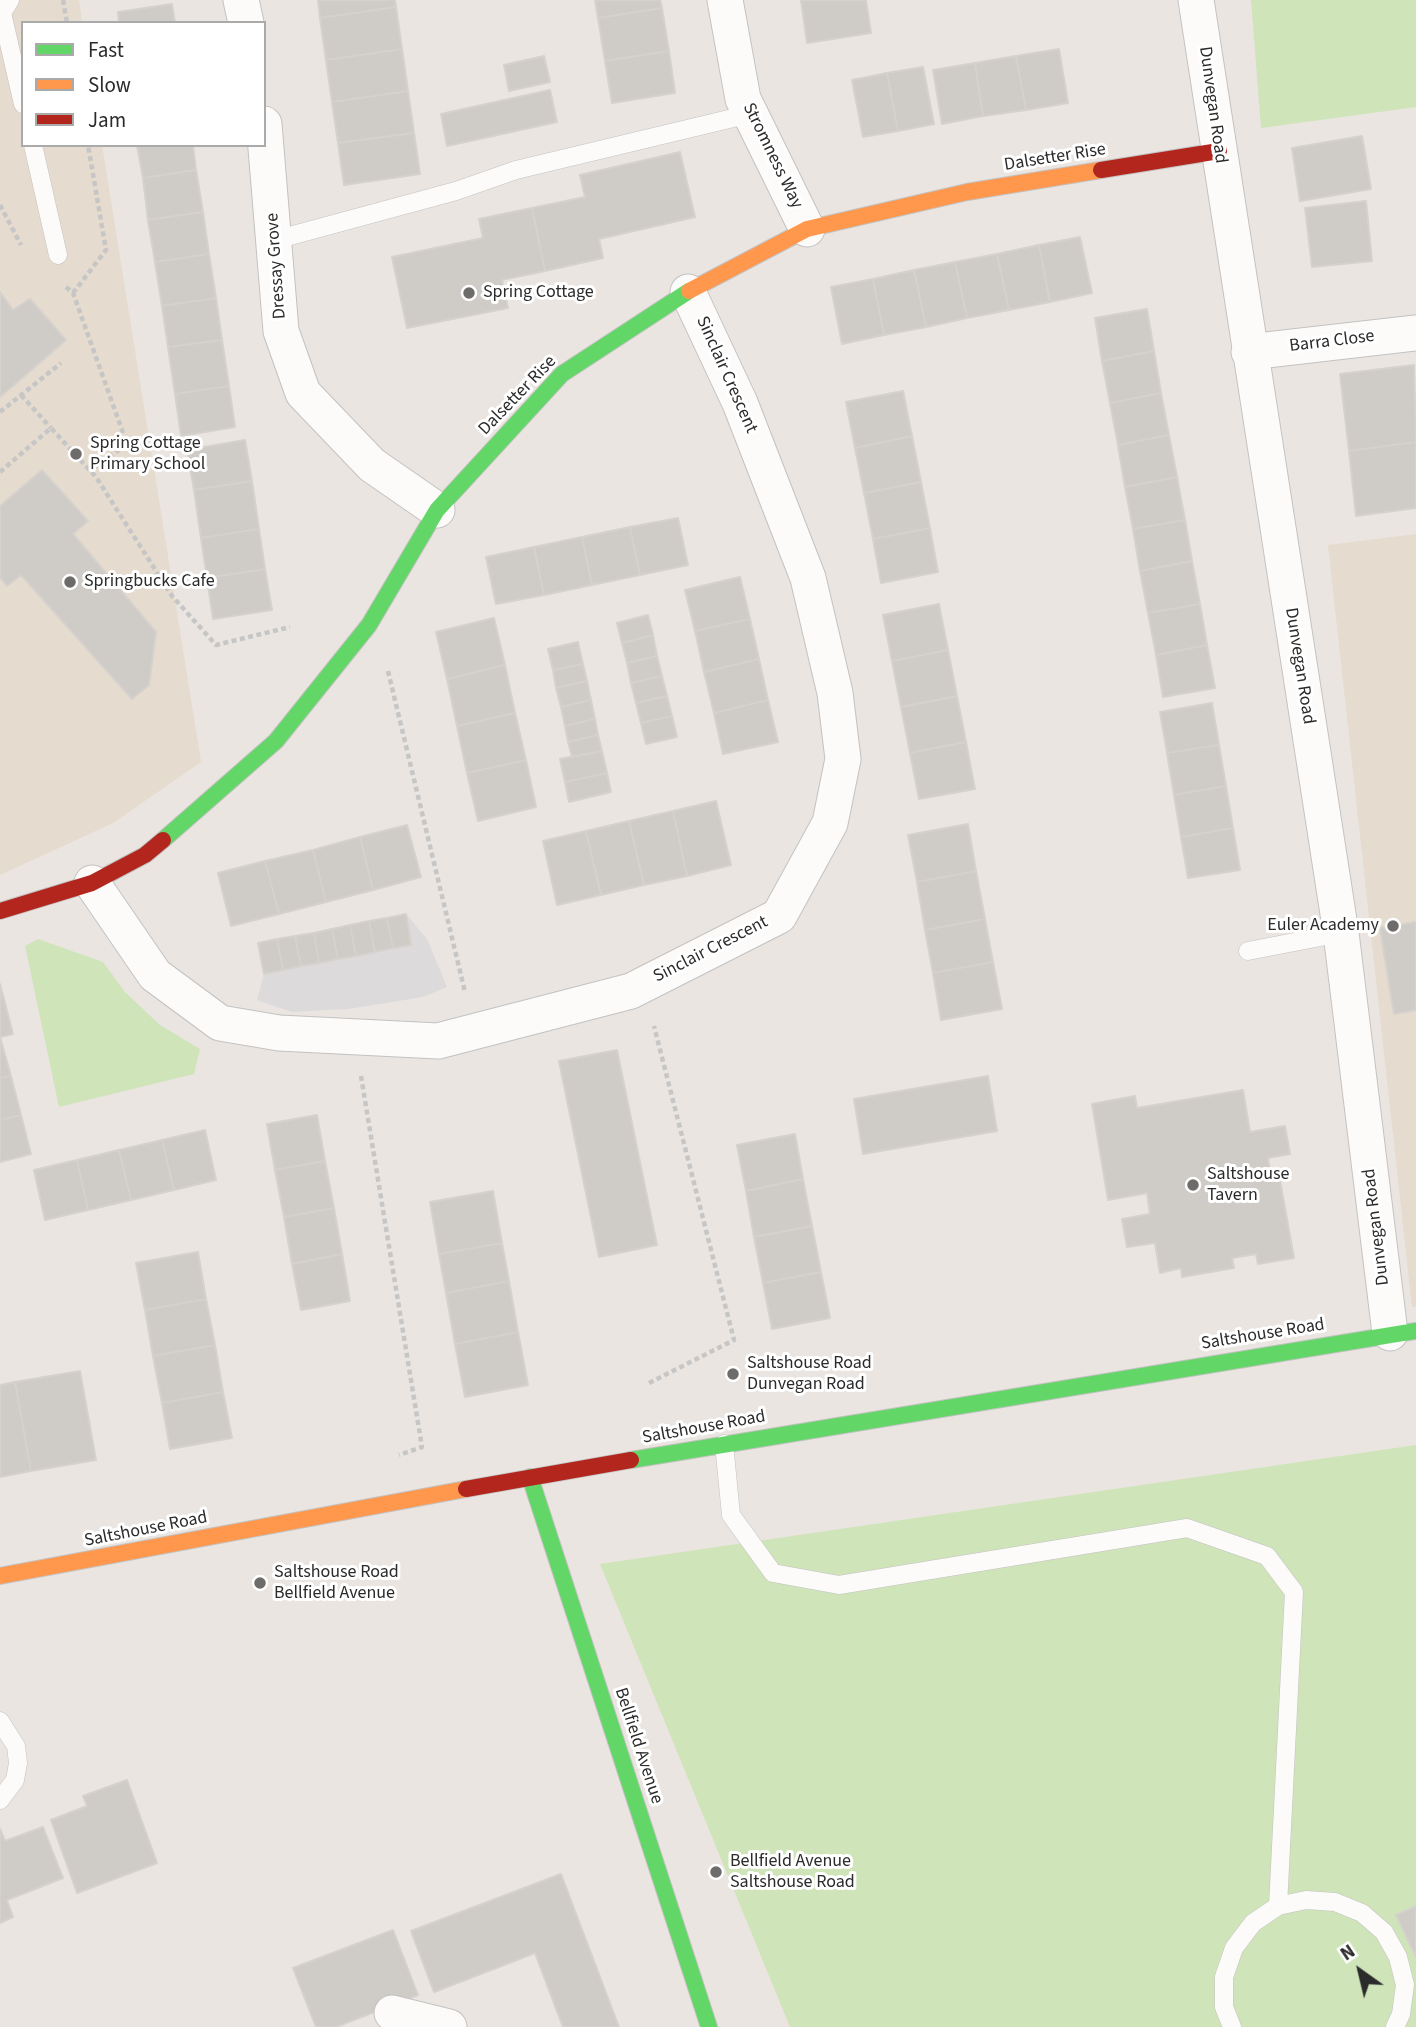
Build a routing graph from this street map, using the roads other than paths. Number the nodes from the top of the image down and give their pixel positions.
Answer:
1 (10, 0) edge
2 (241, 0) edge
3 (725, 0) edge
4 (1196, 0) edge
5 (246, 21) edge
6 (21, 95) edge
7 (750, 114) junction
8 (266, 145) edge
9 (33, 147) edge
10 (1219, 151) junction
11 (807, 229) junction
12 (275, 240) junction
13 (58, 255) dead end
14 (688, 292) junction
15 (1416, 332) edge
16 (1248, 352) junction
17 (437, 510) junction
18 (92, 883) junction
19 (0, 911) edge
20 (1341, 933) junction
21 (1248, 951) dead end
22 (1403, 1332) edge
23 (724, 1444) junction
24 (530, 1477) junction
25 (0, 1576) edge
26 (0, 1721) edge
27 (0, 1800) edge
28 (1278, 1906) junction
29 (392, 2014) dead end
30 (449, 2027) edge
31 (709, 2027) edge
32 (1232, 2027) edge
33 (1395, 2027) edge

1 - 6 lane
2 - 5 street
3 - 7 street, Stromness Way
4 - 10 street, Dunvegan Road
7 - 11 street, Stromness Way
7 - 12 lane
8 - 12 street, Dressay Grove
9 - 13 lane
10 - 11 street, Dalsetter Rise
10 - 16 street, Dunvegan Road
11 - 14 street, Dalsetter Rise
12 - 17 street, Dressay Grove
14 - 17 street, Dalsetter Rise
14 - 18 street, Sinclair Crescent
15 - 16 street, Barra Close
16 - 20 street, Dunvegan Road
17 - 18 street, Dalsetter Rise
18 - 19 street, Dalsetter Rise
20 - 21 lane
20 - 22 street, Dunvegan Road
22 - 23 street, Saltshouse Road
23 - 24 street, Saltshouse Road
23 - 28 lane
24 - 25 street, Saltshouse Road
24 - 31 street, Bellfield Avenue
26 - 27 lane
28 - 32 lane
28 - 33 lane
29 - 30 street

